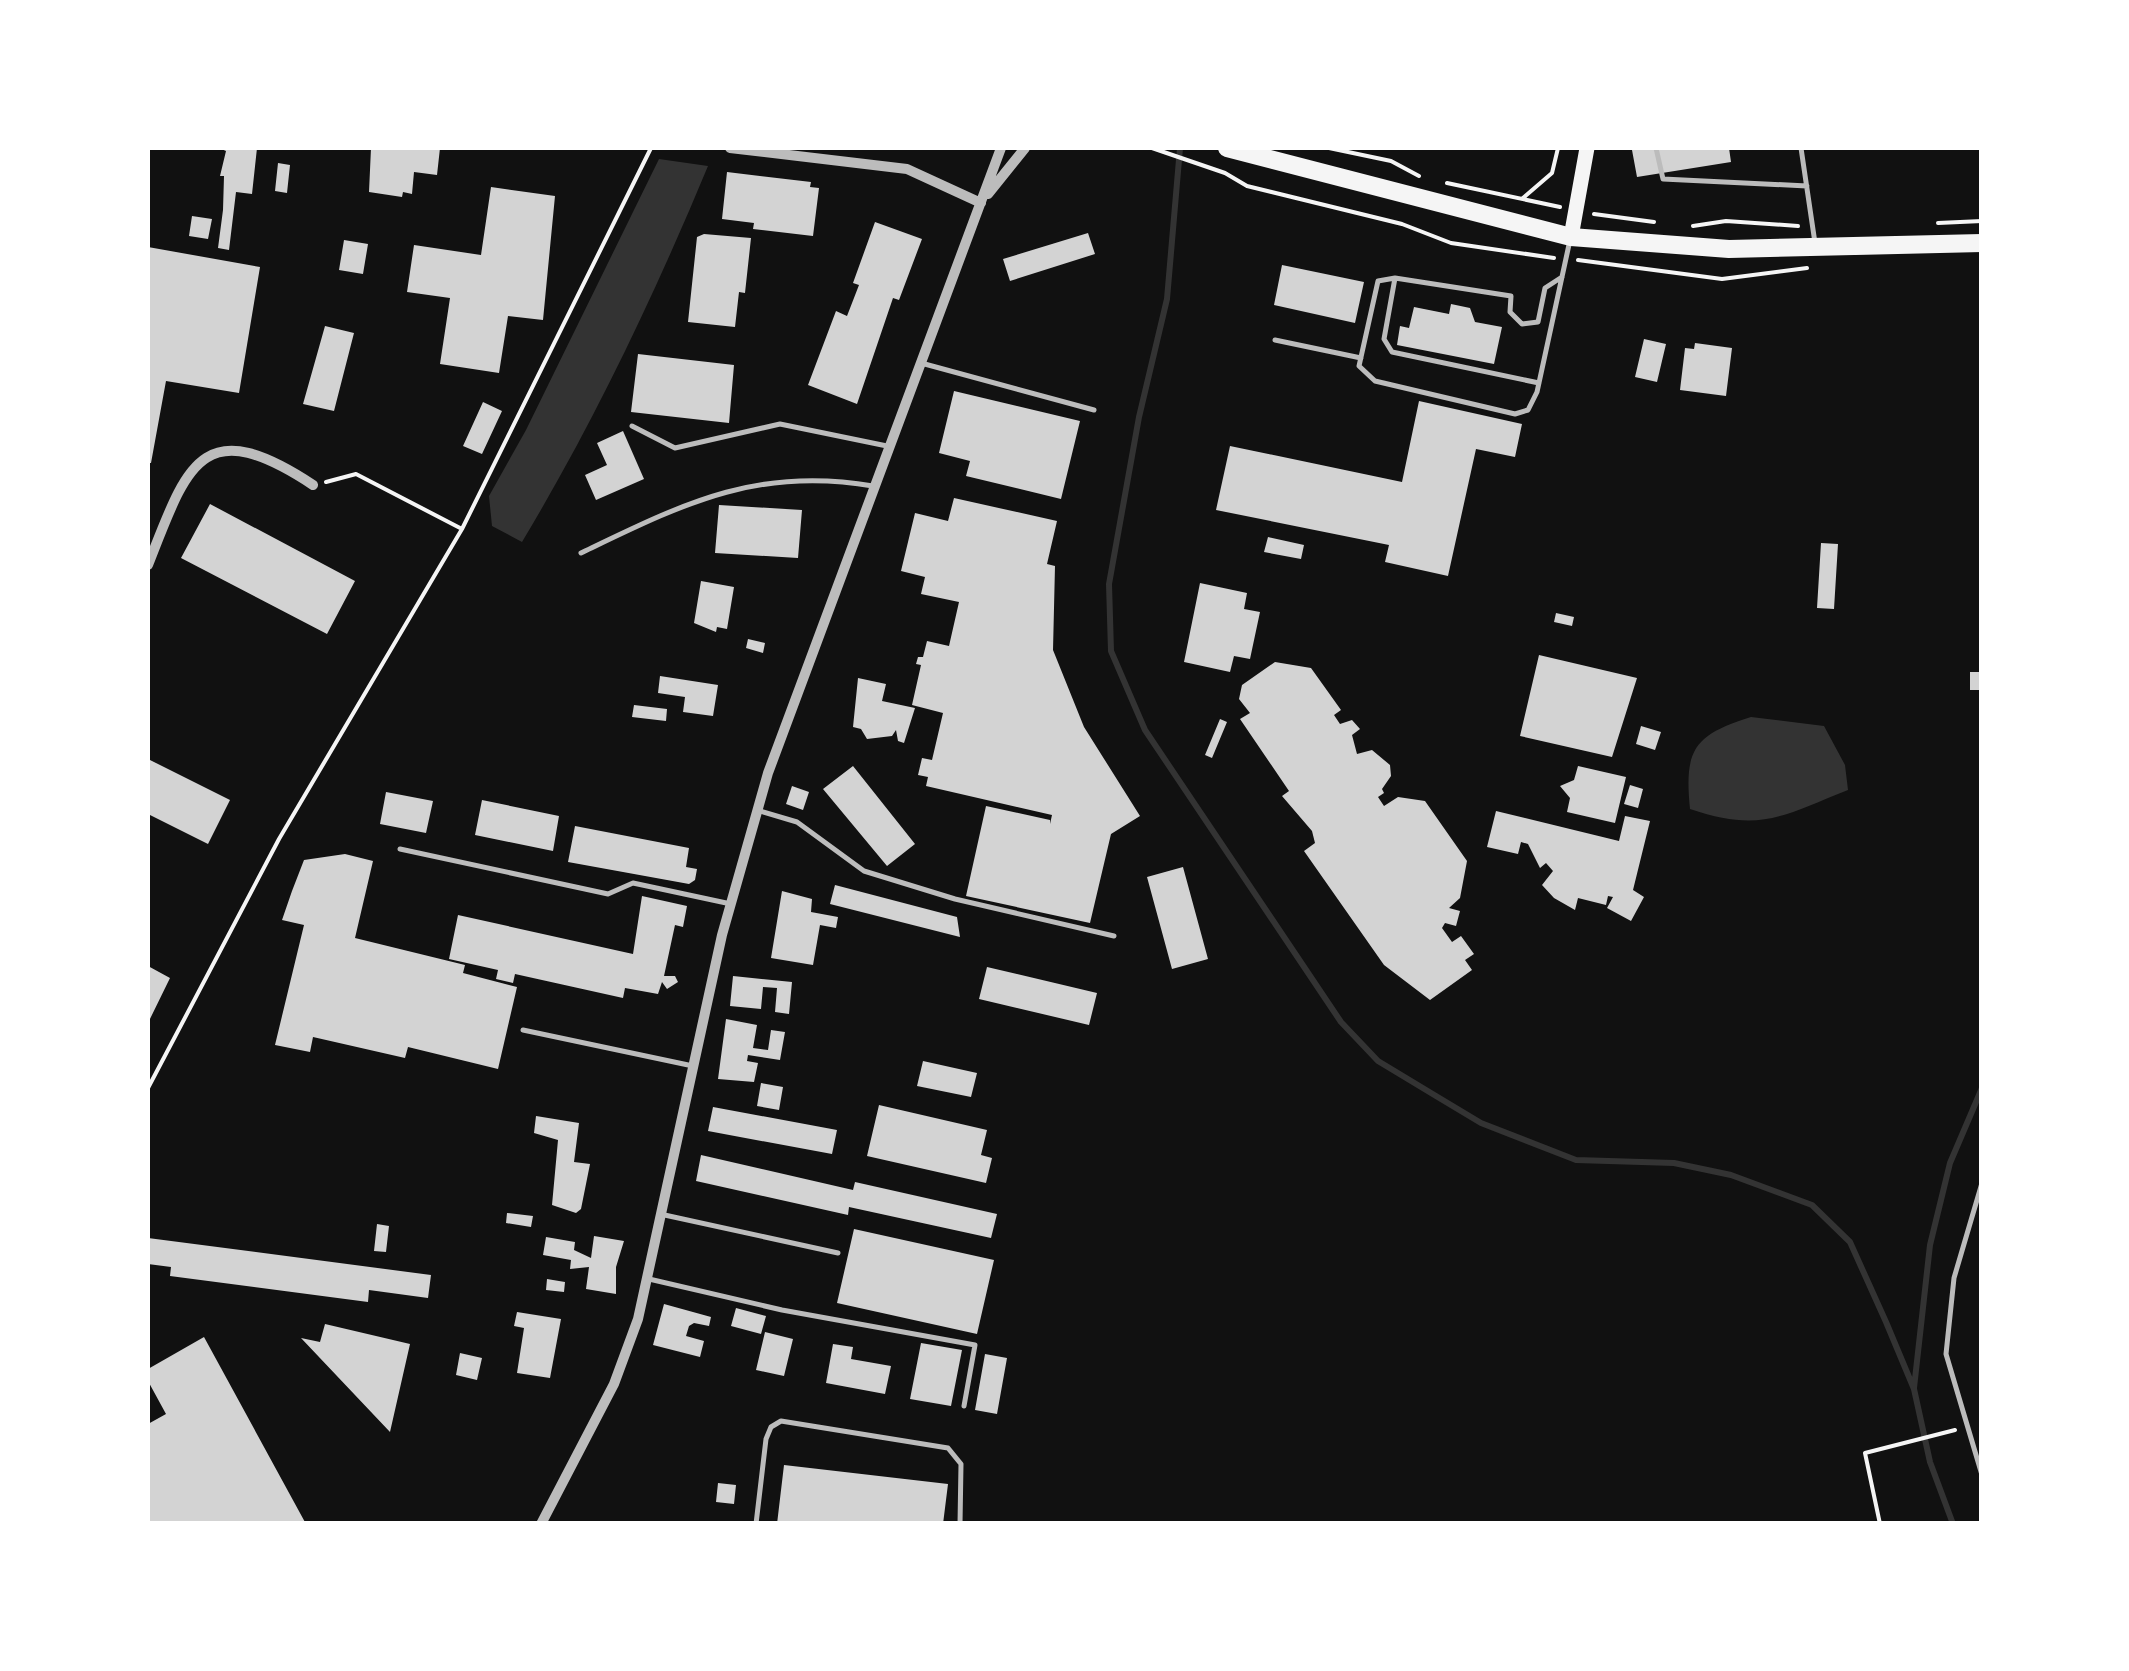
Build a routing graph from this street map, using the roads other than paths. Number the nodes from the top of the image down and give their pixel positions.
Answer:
1 (730, 148) edge
2 (1001, 148) edge
3 (1025, 148) edge
4 (1227, 148) edge
5 (1587, 148) edge
6 (1656, 148) edge
7 (1801, 148) edge
8 (1807, 186) junction
9 (980, 203) junction
10 (1571, 237) junction
11 (1982, 243) edge
12 (1816, 250) junction
13 (1562, 277) junction
14 (1395, 278) junction
15 (1275, 340) dead end
16 (1361, 358) junction
17 (918, 363) junction
18 (1540, 382) junction
19 (1094, 410) dead end
20 (632, 426) dead end
21 (887, 446) junction
22 (313, 485) road end
23 (872, 486) junction
24 (581, 553) dead end
25 (148, 565) edge
26 (757, 810) junction
27 (400, 850) dead end
28 (731, 904) junction
29 (1114, 936) dead end
30 (522, 1030) dead end
31 (693, 1066) junction
32 (1982, 1183) edge
33 (660, 1214) junction
34 (838, 1253) dead end
35 (646, 1278) junction
36 (964, 1406) dead end
37 (1982, 1475) edge
38 (541, 1524) edge
39 (756, 1524) edge
40 (960, 1524) edge

1 - 9 street
2 - 9 street
3 - 9 street
4 - 10 main road
5 - 10 main road
6 - 8 lane
7 - 8 lane
8 - 12 lane
9 - 17 street
10 - 12 main road
10 - 13 lane
11 - 12 main road
13 - 14 lane
13 - 18 lane
14 - 16 lane
14 - 18 lane
15 - 16 lane
16 - 18 lane
17 - 19 lane
17 - 21 street
20 - 21 lane
21 - 23 street
22 - 25 street
23 - 24 lane
23 - 26 street
26 - 28 street
26 - 29 lane
27 - 28 lane
28 - 31 street
30 - 31 lane
31 - 33 street
32 - 37 lane
33 - 34 lane
33 - 35 street
35 - 36 lane
35 - 38 street
39 - 40 lane

